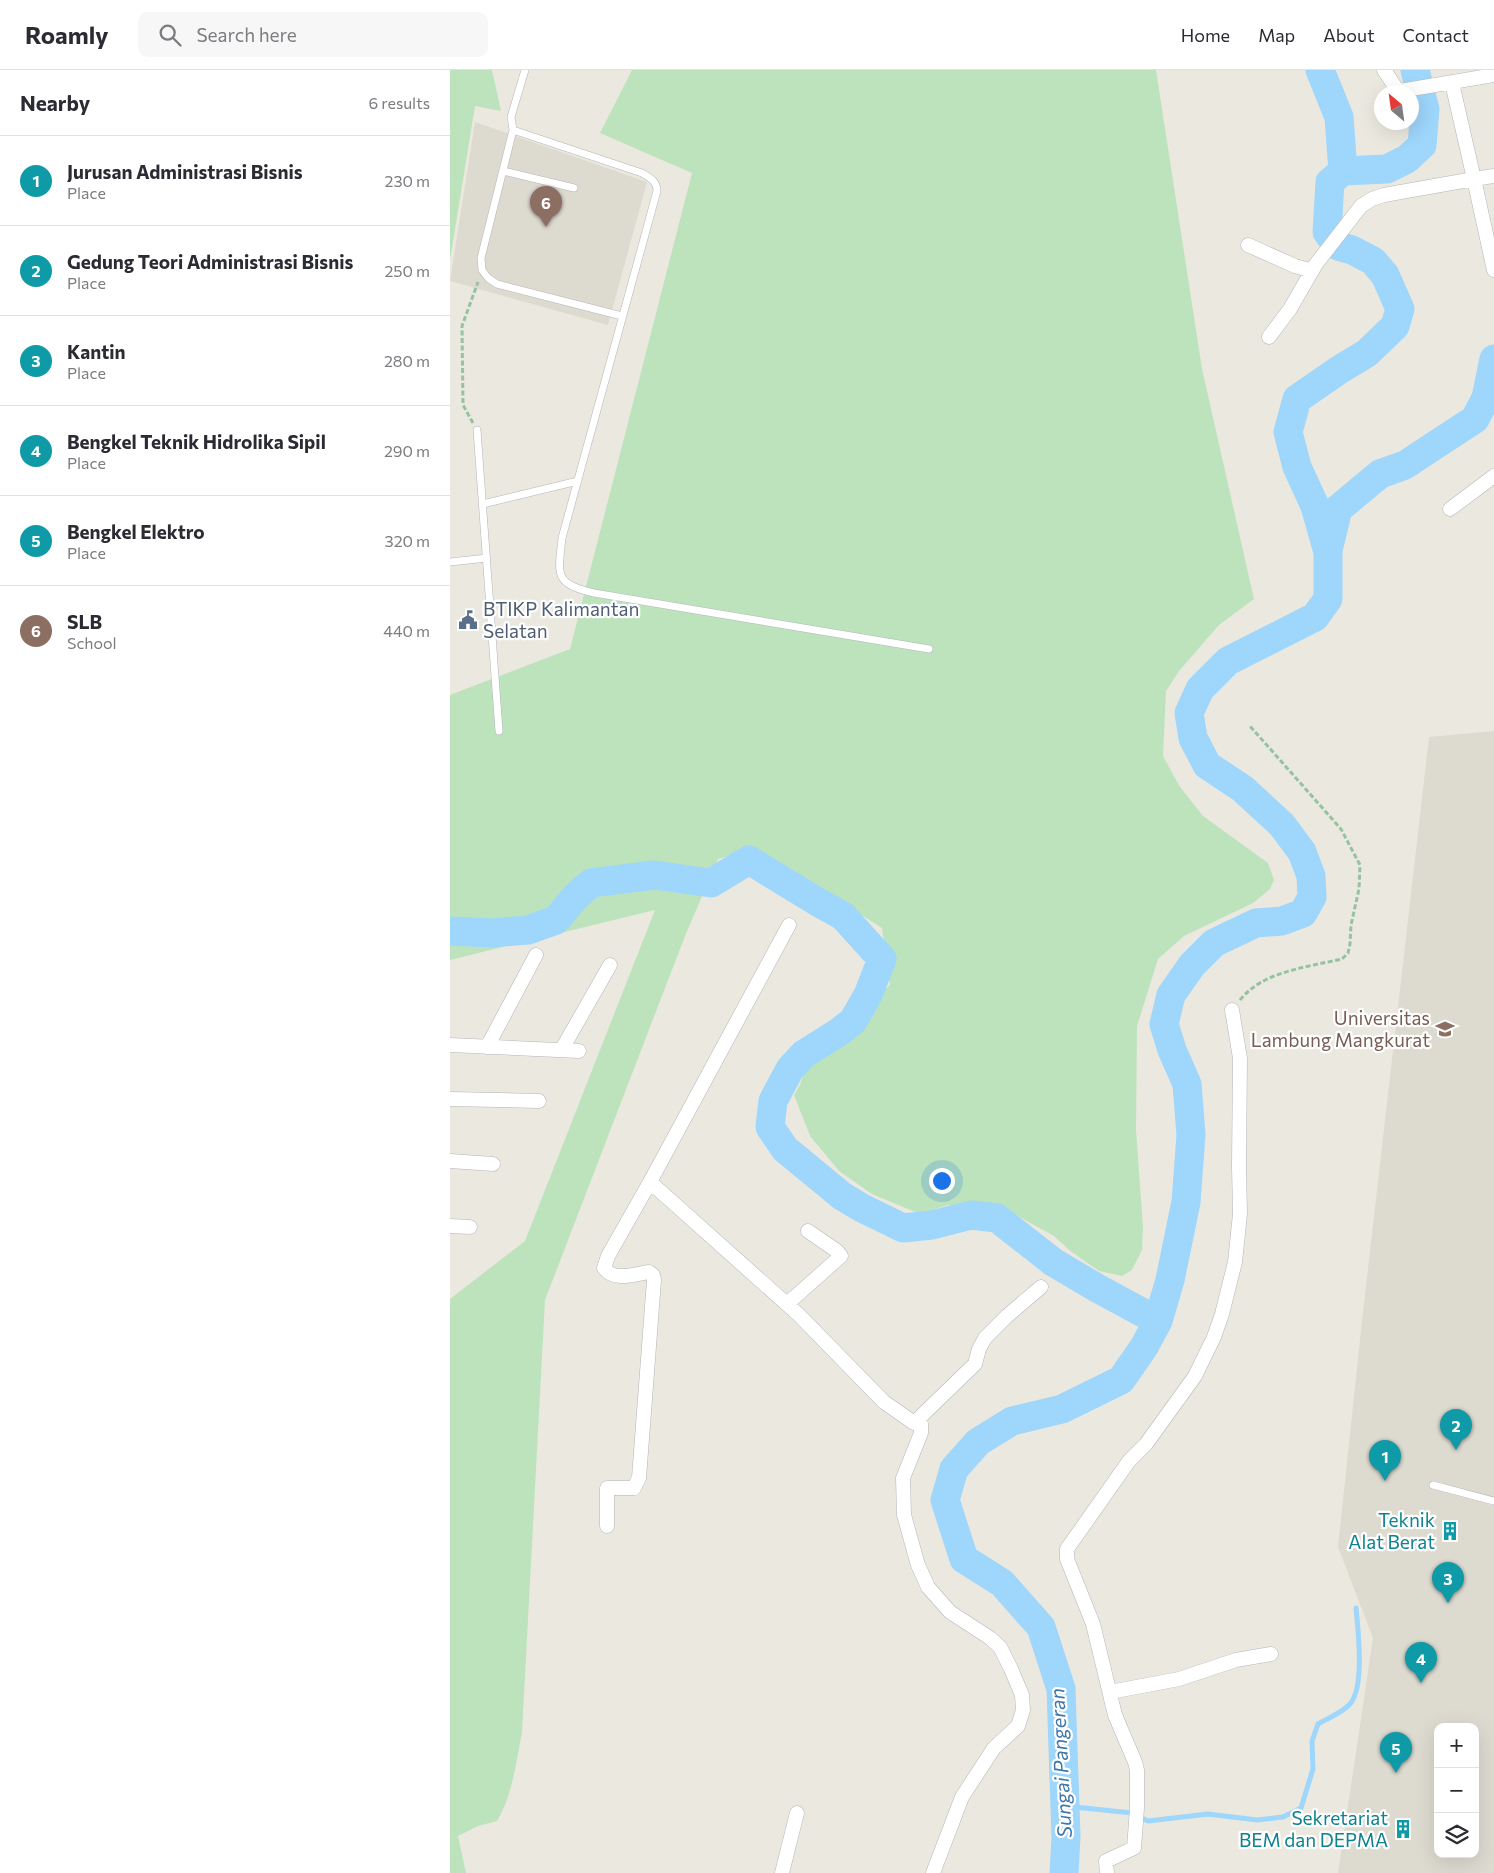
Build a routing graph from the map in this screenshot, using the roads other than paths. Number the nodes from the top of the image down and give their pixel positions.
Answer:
1 (525, 70) edge
2 (1384, 70) edge
3 (1494, 75) edge
4 (1452, 83) junction
5 (1394, 85) edge
6 (1419, 88) edge
7 (513, 130) junction
8 (503, 171) junction
9 (1494, 176) edge
10 (1474, 179) junction
11 (574, 188) dead end
12 (1248, 245) dead end
13 (1314, 268) junction
14 (1494, 270) edge
15 (622, 316) junction
16 (1269, 336) dead end
17 (478, 430) road end
18 (1494, 476) edge
19 (578, 481) junction
20 (483, 504) junction
21 (1450, 509) dead end
22 (487, 558) junction
23 (450, 562) edge
24 (930, 649) dead end
25 (499, 731) dead end
26 (790, 925) dead end
27 (536, 955) dead end
28 (610, 964) dead end
29 (1232, 1010) road end
30 (450, 1045) edge
31 (487, 1047) junction
32 (562, 1049) junction
33 (578, 1051) dead end
34 (450, 1100) edge
35 (539, 1101) dead end
36 (450, 1161) edge
37 (494, 1164) dead end
38 (650, 1182) junction
39 (450, 1226) edge
40 (470, 1227) dead end
41 (808, 1231) dead end
42 (1041, 1287) dead end
43 (788, 1304) junction
44 (914, 1423) junction
45 (1433, 1485) dead end
46 (1494, 1500) edge
47 (607, 1526) dead end
48 (1271, 1654) dead end
49 (1110, 1692) junction
50 (797, 1813) dead end
51 (782, 1873) edge
52 (933, 1873) edge
53 (1107, 1873) edge

1 - 7 lane
2 - 5 street
3 - 4 street
4 - 6 street
4 - 10 street
7 - 8 lane
7 - 15 lane
8 - 11 lane
8 - 15 lane
9 - 10 street
10 - 13 street
10 - 14 street
12 - 13 street
13 - 16 street
15 - 19 lane
17 - 20 lane
18 - 21 street
19 - 20 lane
19 - 24 lane
20 - 22 lane
22 - 23 lane
22 - 25 lane
26 - 38 street
27 - 31 street
28 - 32 street
29 - 49 street
30 - 31 street
31 - 32 street
32 - 33 street
34 - 35 street
36 - 37 street
38 - 43 street
38 - 47 street
39 - 40 street
41 - 43 street
42 - 44 street
43 - 44 street
44 - 52 street
45 - 46 lane
48 - 49 street
49 - 53 street
50 - 51 street

